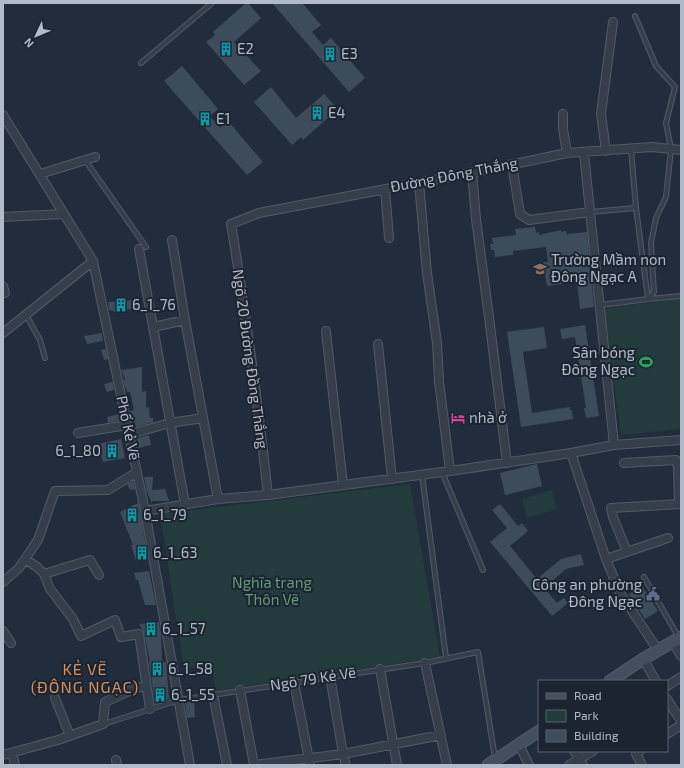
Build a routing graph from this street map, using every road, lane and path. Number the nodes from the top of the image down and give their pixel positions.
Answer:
1 (212, 3) edge
2 (636, 16) dead end
3 (613, 22) dead end
4 (141, 63) dead end
5 (563, 114) dead end
6 (3, 115) edge
7 (631, 149) junction
8 (670, 149) junction
9 (681, 150) edge
10 (606, 151) junction
11 (584, 152) junction
12 (567, 153) junction
13 (94, 157) dead end
14 (84, 160) junction
15 (512, 164) junction
16 (472, 172) junction
17 (40, 174) junction
18 (419, 182) junction
19 (385, 189) junction
20 (636, 208) junction
21 (590, 212) junction
22 (63, 214) junction
23 (3, 216) edge
24 (231, 224) joint
25 (389, 238) dead end
26 (172, 240) dead end
27 (143, 248) joint
28 (93, 261) junction
29 (681, 296) edge
30 (648, 299) junction
31 (600, 305) junction
32 (26, 315) junction
33 (185, 320) junction
34 (153, 327) junction
35 (326, 331) dead end
36 (3, 333) edge
37 (378, 344) dead end
38 (45, 358) dead end
39 (203, 418) junction
40 (170, 423) junction
41 (127, 424) junction
42 (78, 432) dead end
43 (130, 434) junction
44 (681, 440) edge
45 (614, 445) junction
46 (571, 453) junction
47 (506, 463) junction
48 (624, 463) dead end
49 (680, 468) edge
50 (137, 472) junction
51 (446, 472) junction
52 (422, 475) junction
53 (392, 479) junction
54 (343, 485) junction
55 (268, 495) junction
56 (218, 499) junction
57 (185, 504) junction
58 (680, 504) edge
59 (145, 511) junction
60 (668, 538) dead end
61 (627, 552) junction
62 (25, 559) junction
63 (606, 559) junction
64 (483, 570) dead end
65 (44, 574) junction
66 (98, 575) dead end
67 (644, 577) dead end
68 (3, 582) edge
69 (3, 631) edge
70 (678, 639) edge
71 (10, 643) dead end
72 (658, 650) junction
73 (681, 656) edge
74 (446, 658) junction
75 (643, 659) junction
76 (425, 663) junction
77 (380, 669) junction
78 (330, 676) junction
79 (681, 677) edge
80 (612, 680) edge
81 (655, 680) edge
82 (294, 682) junction
83 (668, 685) edge
84 (146, 686) junction
85 (240, 690) junction
86 (213, 695) junction
87 (55, 698) dead end
88 (179, 700) junction
89 (668, 701) edge
90 (150, 709) junction
91 (681, 722) edge
92 (103, 724) junction
93 (681, 725) edge
94 (538, 732) edge
95 (668, 733) edge
96 (441, 735) junction
97 (70, 736) junction
98 (394, 744) junction
99 (519, 745) junction
100 (575, 752) edge
101 (592, 752) edge
102 (639, 752) edge
103 (12, 753) junction
104 (343, 754) junction
105 (3, 755) edge
106 (310, 762) edge
107 (581, 762) edge
108 (492, 763) edge
109 (15, 765) edge
110 (190, 765) edge
111 (227, 765) edge
112 (254, 765) edge
113 (346, 765) edge
114 (398, 765) edge
115 (447, 765) edge
116 (529, 765) edge
117 (569, 765) edge
118 (642, 765) edge

1 - 4 lane
2 - 8 lane
3 - 10 street
5 - 12 street
6 - 17 street, Phố Kẻ Vẽ
7 - 8 street, Đường Đông Thắng
7 - 10 street, Đường Đông Thắng
7 - 20 lane
8 - 9 street, Đường Đông Thắng
8 - 30 lane
10 - 11 street, Đường Đông Thắng
11 - 12 street, Đường Đông Thắng
11 - 21 street
12 - 15 street, Đường Đông Thắng
13 - 14 street
14 - 17 street
14 - 27 lane
15 - 16 street, Đường Đông Thắng
15 - 21 street
16 - 18 street, Đường Đông Thắng
16 - 47 street
17 - 22 street, Phố Kẻ Vẽ
18 - 19 street, Đường Đông Thắng
18 - 51 street
19 - 24 street, Đường Đông Thắng
19 - 25 street
20 - 21 lane
20 - 30 lane
21 - 31 street
22 - 23 street
22 - 28 street, Phố Kẻ Vẽ
24 - 55 street, Ngõ 20 Đường Đồng Thắng
26 - 33 street
27 - 34 street
28 - 32 street
28 - 41 street, Phố Kẻ Vẽ
29 - 30 lane
30 - 31 lane
31 - 45 street
32 - 36 street
32 - 38 lane
33 - 34 street
33 - 39 street
34 - 40 street
35 - 54 street
37 - 53 street
39 - 40 street
39 - 56 street
40 - 43 street
40 - 57 street
41 - 42 street
41 - 43 street, Phố Kẻ Vẽ
43 - 50 street, Phố Kẻ Vẽ
44 - 45 street
45 - 46 street
46 - 47 street
46 - 63 street
47 - 51 street
48 - 49 street
49 - 58 street
50 - 59 street, Phố Kẻ Vẽ
50 - 62 street
51 - 52 street
51 - 64 lane
52 - 53 street
52 - 74 lane
53 - 54 street
54 - 55 street
55 - 56 street
56 - 57 street
57 - 59 street
58 - 61 street
59 - 88 street, Phố Kẻ Vẽ
60 - 61 street
61 - 63 street
62 - 65 street
62 - 68 street
63 - 72 street
65 - 66 street
65 - 84 street
67 - 70 lane
69 - 71 street
70 - 72 main road
70 - 73 street
72 - 75 main road
74 - 76 lane, Ngõ 79 Kẻ Vẽ
74 - 108 lane, Ngõ 79 Kẻ Vẽ
75 - 80 main road
75 - 81 street
76 - 77 lane, Ngõ 79 Kẻ Vẽ
76 - 96 street
77 - 78 lane, Ngõ 79 Kẻ Vẽ
77 - 98 street
78 - 82 lane, Ngõ 79 Kẻ Vẽ
78 - 104 street
79 - 83 street
82 - 85 lane, Ngõ 79 Kẻ Vẽ
82 - 106 street
84 - 90 street
84 - 92 street
85 - 86 lane, Ngõ 79 Kẻ Vẽ
85 - 112 street
86 - 88 lane, Ngõ 79 Kẻ Vẽ
86 - 111 street
87 - 97 street
88 - 90 lane, Ngõ 79 Kẻ Vẽ
88 - 110 street, Phố Kẻ Vẽ
89 - 91 street
90 - 92 lane, Ngõ 79 Kẻ Vẽ
92 - 97 street
93 - 95 street
94 - 99 main road
96 - 98 street
96 - 115 street
97 - 103 street
98 - 104 street
98 - 114 street
99 - 108 main road
99 - 116 street
100 - 107 street
101 - 107 street
102 - 118 street
103 - 105 street
103 - 109 street
104 - 106 street
104 - 113 street
106 - 112 street
107 - 117 street

